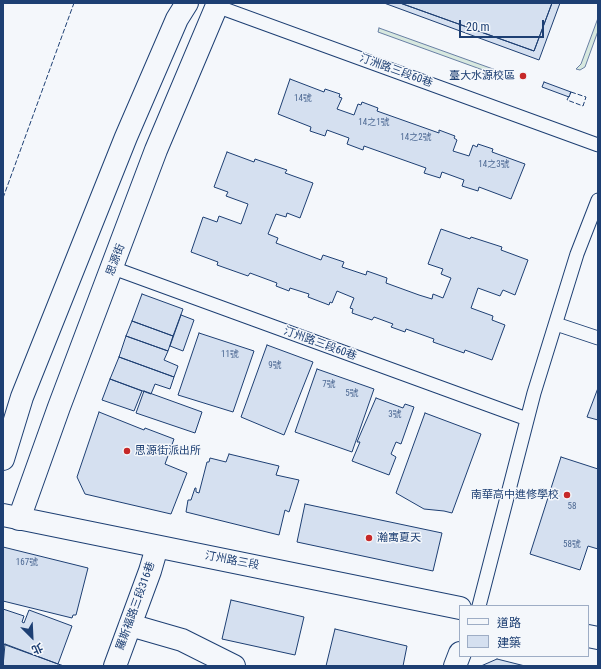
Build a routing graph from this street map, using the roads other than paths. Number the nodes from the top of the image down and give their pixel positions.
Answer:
1 (187, 3) edge
2 (217, 5) edge
3 (598, 145) edge
4 (598, 200) edge
5 (112, 268) junction
6 (556, 324) junction
7 (598, 338) edge
8 (12, 399) edge
9 (527, 419) junction
10 (3, 459) edge
11 (11, 517) edge
12 (156, 547) junction
13 (479, 605) edge
14 (459, 608) edge
15 (130, 625) junction
16 (459, 656) edge
17 (115, 666) edge
18 (234, 666) edge
19 (455, 666) edge

1 - 8 street
2 - 3 lane, 汀洲路三段60巷
2 - 5 street, 思源街
4 - 6 lane
5 - 9 lane, 汀州路三段60巷
5 - 11 street, 思源街
6 - 7 lane
6 - 9 lane
8 - 10 street
9 - 13 lane
11 - 12 street, 汀州路三段
12 - 14 street, 汀州路三段
12 - 15 street, 羅斯福路三段316巷
15 - 17 street, 羅斯福路三段316巷
15 - 18 street
16 - 19 street

